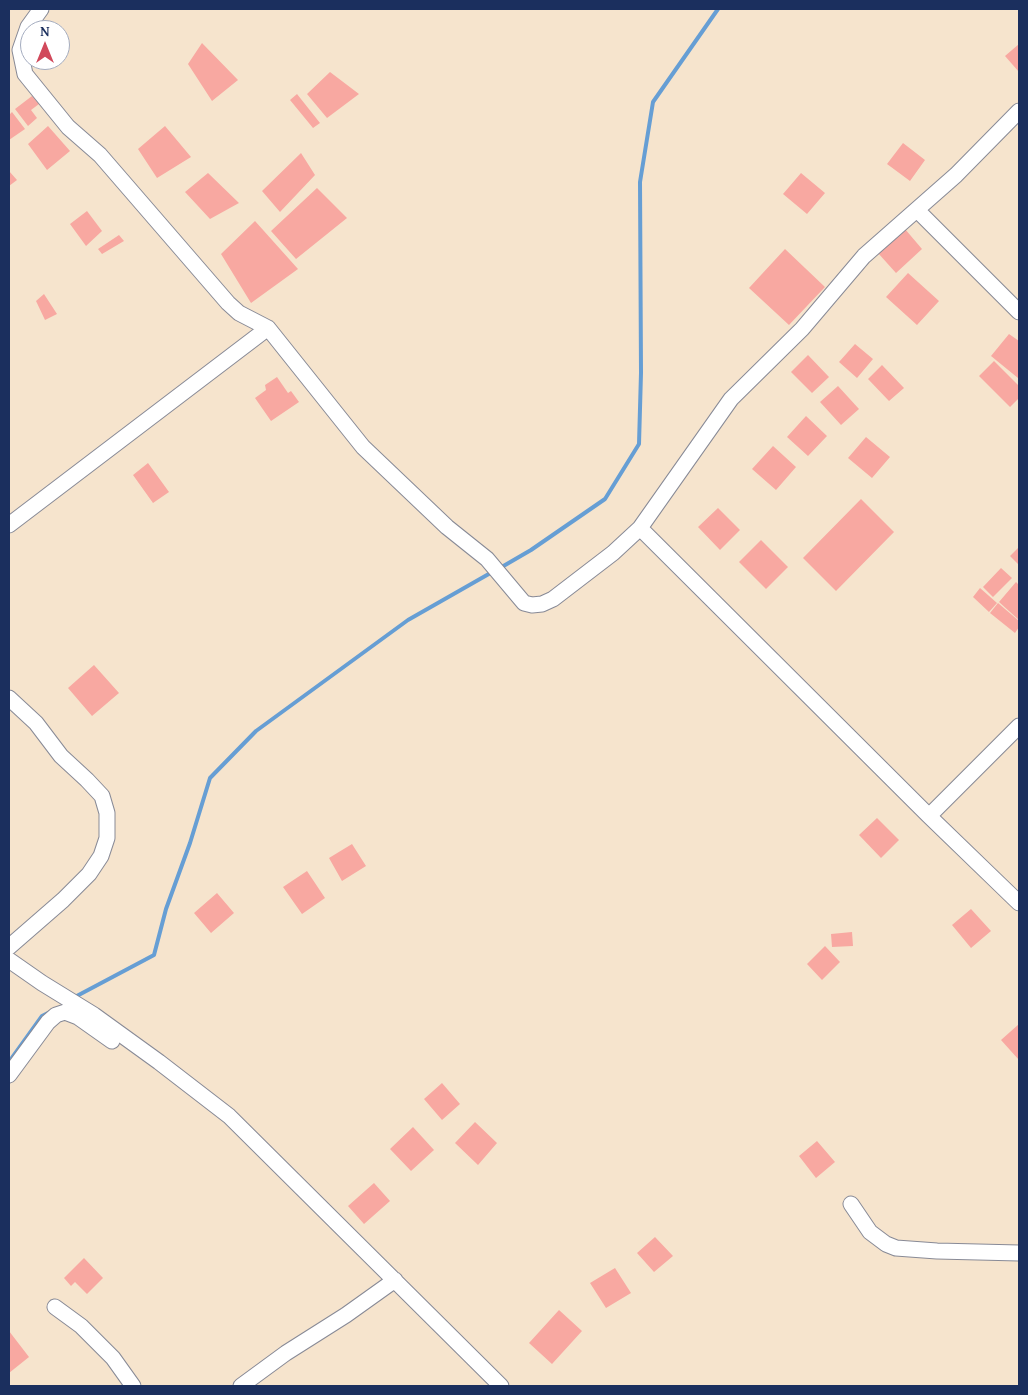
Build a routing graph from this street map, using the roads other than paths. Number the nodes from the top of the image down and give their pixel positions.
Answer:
1 (41, 9) edge
2 (1019, 111) edge
3 (917, 210) junction
4 (1019, 312) edge
5 (268, 328) junction
6 (9, 525) edge
7 (640, 528) junction
8 (9, 698) edge
9 (1019, 726) edge
10 (929, 816) junction
11 (1019, 904) edge
12 (9, 947) edge
13 (9, 960) edge
14 (9, 1075) edge
15 (229, 1116) junction
16 (851, 1204) dead end
17 (1019, 1253) edge
18 (395, 1280) junction
19 (55, 1307) dead end
20 (133, 1386) edge
21 (241, 1386) edge
22 (501, 1386) edge

1 - 5 street
2 - 3 street
3 - 4 street
3 - 7 street
5 - 6 street
5 - 7 street
7 - 10 street
8 - 12 street
9 - 10 street
10 - 11 street
13 - 15 street
14 - 15 street
15 - 18 street
16 - 17 street
18 - 21 street
18 - 22 street
19 - 20 street

